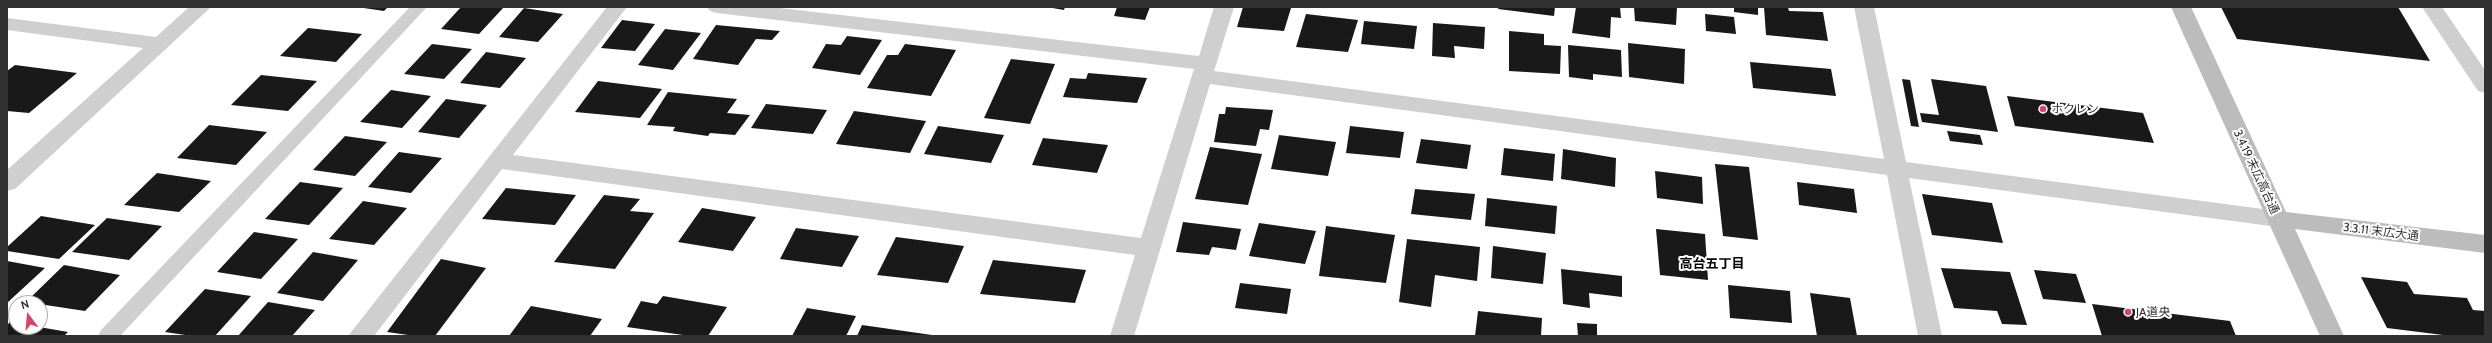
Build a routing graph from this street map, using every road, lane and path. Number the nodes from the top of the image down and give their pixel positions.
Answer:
1 (201, 7) edge
2 (419, 7) edge
3 (617, 7) edge
4 (718, 7) edge
5 (1224, 7) edge
6 (1864, 7) edge
7 (2181, 7) edge
8 (2432, 7) edge
9 (7, 24) edge
10 (160, 44) junction
11 (1204, 70) junction
12 (2485, 86) edge
13 (497, 160) junction
14 (1896, 167) junction
15 (7, 183) edge
16 (2278, 219) junction
17 (2485, 244) edge
18 (1149, 248) junction
19 (108, 336) edge
20 (360, 336) edge
21 (1122, 336) edge
22 (1930, 336) edge
23 (2332, 336) edge

1 - 10 street
2 - 19 lane
3 - 13 street
4 - 11 street
5 - 11 street
6 - 14 street
7 - 16 street, 3.4.19 末広高台通
8 - 12 street
9 - 10 street
10 - 15 street
11 - 14 street
11 - 18 street
13 - 18 street
13 - 20 street
14 - 16 street
14 - 22 street
16 - 17 street, 3.3.11 末広大通
16 - 23 street, 3.4.19 末広高台通
18 - 21 street

